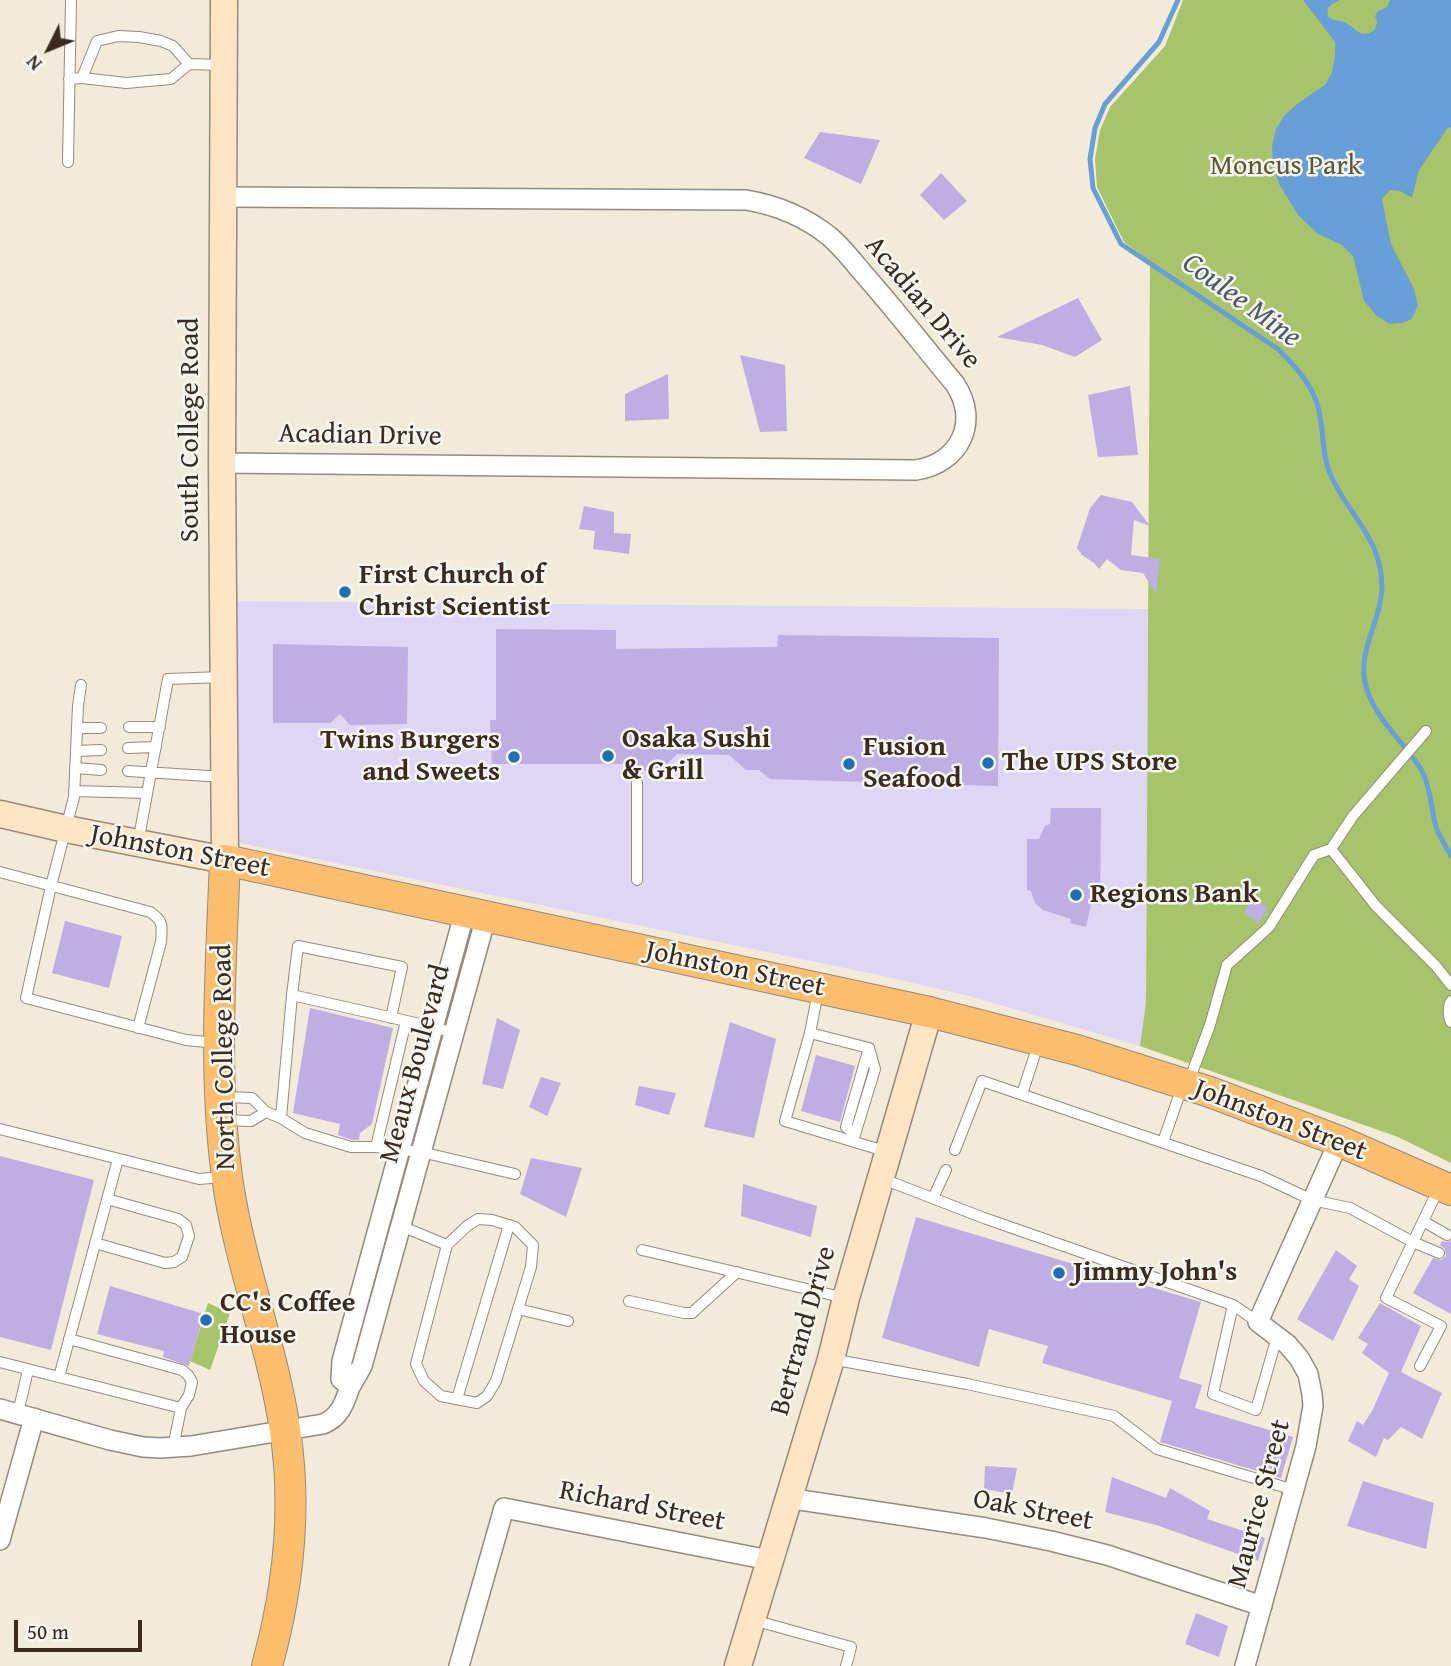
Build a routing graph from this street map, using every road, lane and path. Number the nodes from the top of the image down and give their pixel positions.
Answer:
1 (71, 0) edge
2 (224, 0) edge
3 (189, 64) junction
4 (224, 65) junction
5 (82, 78) junction
6 (69, 79) junction
7 (68, 162) dead end
8 (223, 197) junction
9 (222, 463) junction
10 (224, 677) junction
11 (81, 685) dead end
12 (129, 727) dead end
13 (160, 727) junction
14 (77, 728) junction
15 (101, 728) dead end
16 (1426, 732) dead end
17 (156, 747) junction
18 (128, 748) dead end
19 (101, 750) dead end
20 (76, 751) junction
21 (75, 768) junction
22 (102, 770) dead end
23 (128, 771) dead end
24 (151, 771) junction
25 (224, 777) junction
26 (637, 783) dead end
27 (74, 791) junction
28 (147, 793) junction
29 (0, 814) edge
30 (66, 829) junction
31 (138, 843) junction
32 (1331, 849) junction
33 (225, 860) junction
34 (0, 872) edge
35 (637, 880) dead end
36 (51, 886) junction
37 (475, 914) junction
38 (1451, 985) edge
39 (819, 988) junction
40 (292, 995) junction
41 (1451, 1001) edge
42 (929, 1012) junction
43 (391, 1018) junction
44 (406, 1021) junction
45 (1451, 1022) edge
46 (433, 1027) junction
47 (138, 1028) junction
48 (454, 1033) junction
49 (810, 1033) junction
50 (1040, 1040) junction
51 (220, 1044) junction
52 (1186, 1084) junction
53 (1022, 1094) junction
54 (221, 1109) junction
55 (266, 1112) junction
56 (281, 1118) junction
57 (0, 1129) edge
58 (854, 1138) junction
59 (1339, 1141) junction
60 (1163, 1142) junction
61 (376, 1147) junction
62 (399, 1150) junction
63 (955, 1150) dead end
64 (421, 1152) junction
65 (888, 1152) junction
66 (118, 1159) junction
67 (946, 1170) dead end
68 (515, 1174) dead end
69 (227, 1177) junction
70 (881, 1178) junction
71 (1445, 1188) edge
72 (933, 1198) junction
73 (107, 1199) junction
74 (1312, 1200) junction
75 (379, 1221) junction
76 (1423, 1221) junction
77 (509, 1225) junction
78 (401, 1226) junction
79 (1447, 1235) dead end
80 (1413, 1242) junction
81 (96, 1243) junction
82 (447, 1245) junction
83 (642, 1250) dead end
84 (1438, 1252) dead end
85 (737, 1272) junction
86 (846, 1298) junction
87 (629, 1301) dead end
88 (1233, 1306) junction
89 (518, 1310) junction
90 (568, 1321) dead end
91 (1258, 1322) junction
92 (1277, 1336) junction
93 (69, 1339) junction
94 (831, 1359) junction
95 (0, 1362) edge
96 (1420, 1366) dead end
97 (29, 1370) junction
98 (59, 1377) junction
99 (350, 1387) junction
100 (457, 1399) junction
101 (181, 1408) junction
102 (17, 1413) edge
103 (285, 1430) junction
104 (173, 1448) junction
105 (1294, 1490) junction
106 (788, 1498) junction
107 (0, 1540) edge
108 (769, 1560) junction
109 (1262, 1606) junction
110 (752, 1620) junction
111 (267, 1666) edge
112 (459, 1666) edge
113 (738, 1666) edge
114 (846, 1666) edge
115 (1245, 1666) edge

1 - 6 lane
2 - 4 main road, South College Road
3 - 4 lane
3 - 5 lane
3 - 5 lane
4 - 8 main road, South College Road
5 - 6 lane
6 - 7 lane
8 - 9 main road, South College Road
8 - 9 street, Acadian Drive
9 - 10 main road, South College Road
10 - 13 lane
10 - 25 main road, South College Road
11 - 14 lane
12 - 13 lane
13 - 17 lane
14 - 15 lane
14 - 20 lane
16 - 32 lane
17 - 18 lane
17 - 24 lane
19 - 20 lane
20 - 21 lane
21 - 22 lane
21 - 27 lane
23 - 24 lane
24 - 25 lane
24 - 28 lane
25 - 33 main road, South College Road
26 - 35 lane
27 - 28 lane
27 - 30 lane
28 - 31 lane
29 - 30 main road, Johnston Street
30 - 31 main road, Johnston Street
30 - 36 lane
31 - 33 main road, Johnston Street
32 - 38 lane
32 - 52 lane
33 - 37 main road, Johnston Street
33 - 51 main road, North College Road
34 - 36 lane
36 - 47 lane
36 - 47 lane
37 - 39 main road, Johnston Street
37 - 46 street, Meaux Boulevard
37 - 48 street, Meaux Boulevard
39 - 42 main road, Johnston Street
39 - 49 lane
40 - 43 lane
40 - 43 lane
40 - 56 lane
41 - 45 lane
42 - 50 main road, Johnston Street
42 - 65 main road, Bertrand Drive
43 - 44 lane
44 - 46 lane
44 - 61 lane
46 - 48 lane
46 - 62 street, Meaux Boulevard
47 - 51 lane
48 - 64 street, Meaux Boulevard
49 - 58 lane
49 - 58 lane
50 - 52 main road, Johnston Street
50 - 53 lane
51 - 54 main road, North College Road
52 - 59 main road, Johnston Street
52 - 60 lane
53 - 60 lane
53 - 63 lane
54 - 55 lane
54 - 55 lane
54 - 69 main road, North College Road
55 - 56 lane
56 - 61 lane
57 - 66 lane
58 - 65 lane
59 - 71 main road, Johnston Street
59 - 74 street
60 - 74 lane
61 - 62 lane
62 - 64 lane
62 - 75 street, Meaux Boulevard
64 - 68 lane
64 - 78 street, Meaux Boulevard
65 - 70 main road, Bertrand Drive
66 - 69 lane
66 - 73 lane
67 - 72 lane
69 - 103 main road, North College Road
70 - 72 lane
70 - 86 main road, Bertrand Drive
71 - 76 lane
72 - 88 lane
73 - 81 lane
73 - 81 lane
74 - 80 lane
74 - 91 street
75 - 78 street
75 - 99 street, Meaux Boulevard
76 - 79 lane
76 - 80 lane
77 - 82 lane
77 - 89 lane
77 - 100 lane
78 - 82 lane
78 - 99 street, Meaux Boulevard
80 - 84 lane
80 - 96 lane
81 - 93 lane
82 - 100 lane
83 - 85 lane
85 - 86 lane
85 - 87 lane
86 - 94 main road, Bertrand Drive
88 - 91 lane
88 - 92 lane
89 - 90 lane
89 - 100 lane
91 - 92 street, Maurice Street
92 - 105 street, Maurice Street
93 - 98 lane
93 - 101 lane
94 - 105 lane
94 - 106 main road, Bertrand Drive
95 - 97 lane
97 - 98 lane
97 - 102 lane
98 - 101 lane
99 - 103 street, Meaux Boulevard
101 - 104 lane
102 - 104 street, Meaux Boulevard
102 - 107 street
103 - 104 street, Meaux Boulevard
103 - 111 main road, North College Road
105 - 109 street, Maurice Street
106 - 108 main road, Bertrand Drive
106 - 109 street, Oak Street
108 - 110 main road, Bertrand Drive
108 - 112 street, Richard Street
109 - 115 street, Maurice Street
110 - 113 main road, Bertrand Drive
110 - 114 lane

